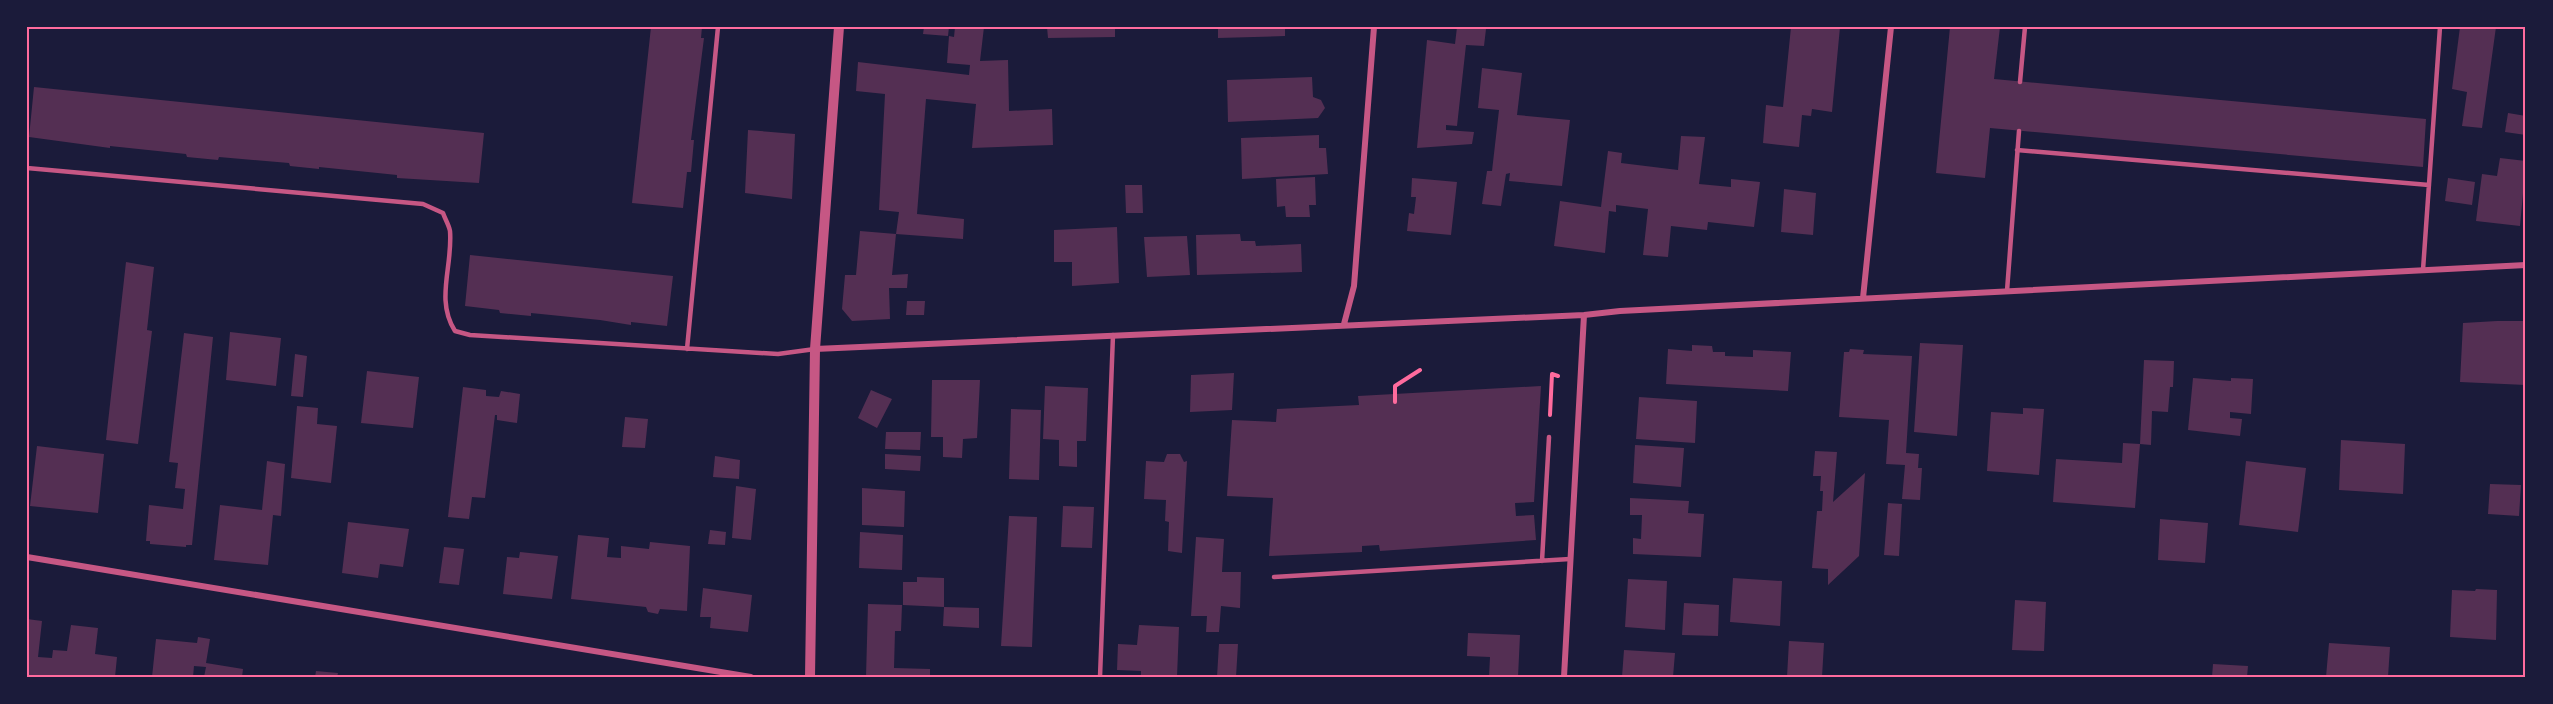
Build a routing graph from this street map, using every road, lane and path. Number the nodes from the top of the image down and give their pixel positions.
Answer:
1 (718, 27) edge
2 (839, 27) edge
3 (1374, 27) edge
4 (1891, 27) edge
5 (2025, 27) edge
6 (2440, 27) edge
7 (2020, 82) dead end
8 (2019, 131) dead end
9 (2017, 150) junction
10 (27, 168) edge
11 (2428, 185) junction
12 (2526, 265) edge
13 (2423, 270) junction
14 (2007, 291) junction
15 (1863, 298) junction
16 (1584, 315) junction
17 (1344, 324) junction
18 (1113, 335) junction
19 (687, 349) junction
20 (815, 349) junction
21 (1420, 370) dead end
22 (1551, 385) dead end
23 (1395, 402) dead end
24 (1549, 437) joint
25 (27, 558) edge
26 (1570, 559) junction
27 (1542, 561) junction
28 (1274, 577) dead end
29 (751, 677) edge
30 (810, 677) edge
31 (1100, 677) edge
32 (1564, 677) edge

1 - 19 lane
2 - 20 street
3 - 17 street
4 - 15 street
5 - 7 lane
6 - 11 lane
8 - 9 lane
9 - 11 lane
9 - 14 lane
10 - 19 lane
11 - 13 lane
12 - 13 street
13 - 14 street
14 - 15 street
15 - 16 street
16 - 17 street
16 - 26 street
17 - 18 street
18 - 20 street
18 - 31 lane
19 - 20 lane
20 - 30 street
21 - 23 path
22 - 24 path
24 - 27 lane
25 - 29 street
26 - 27 lane
26 - 32 street
27 - 28 lane

